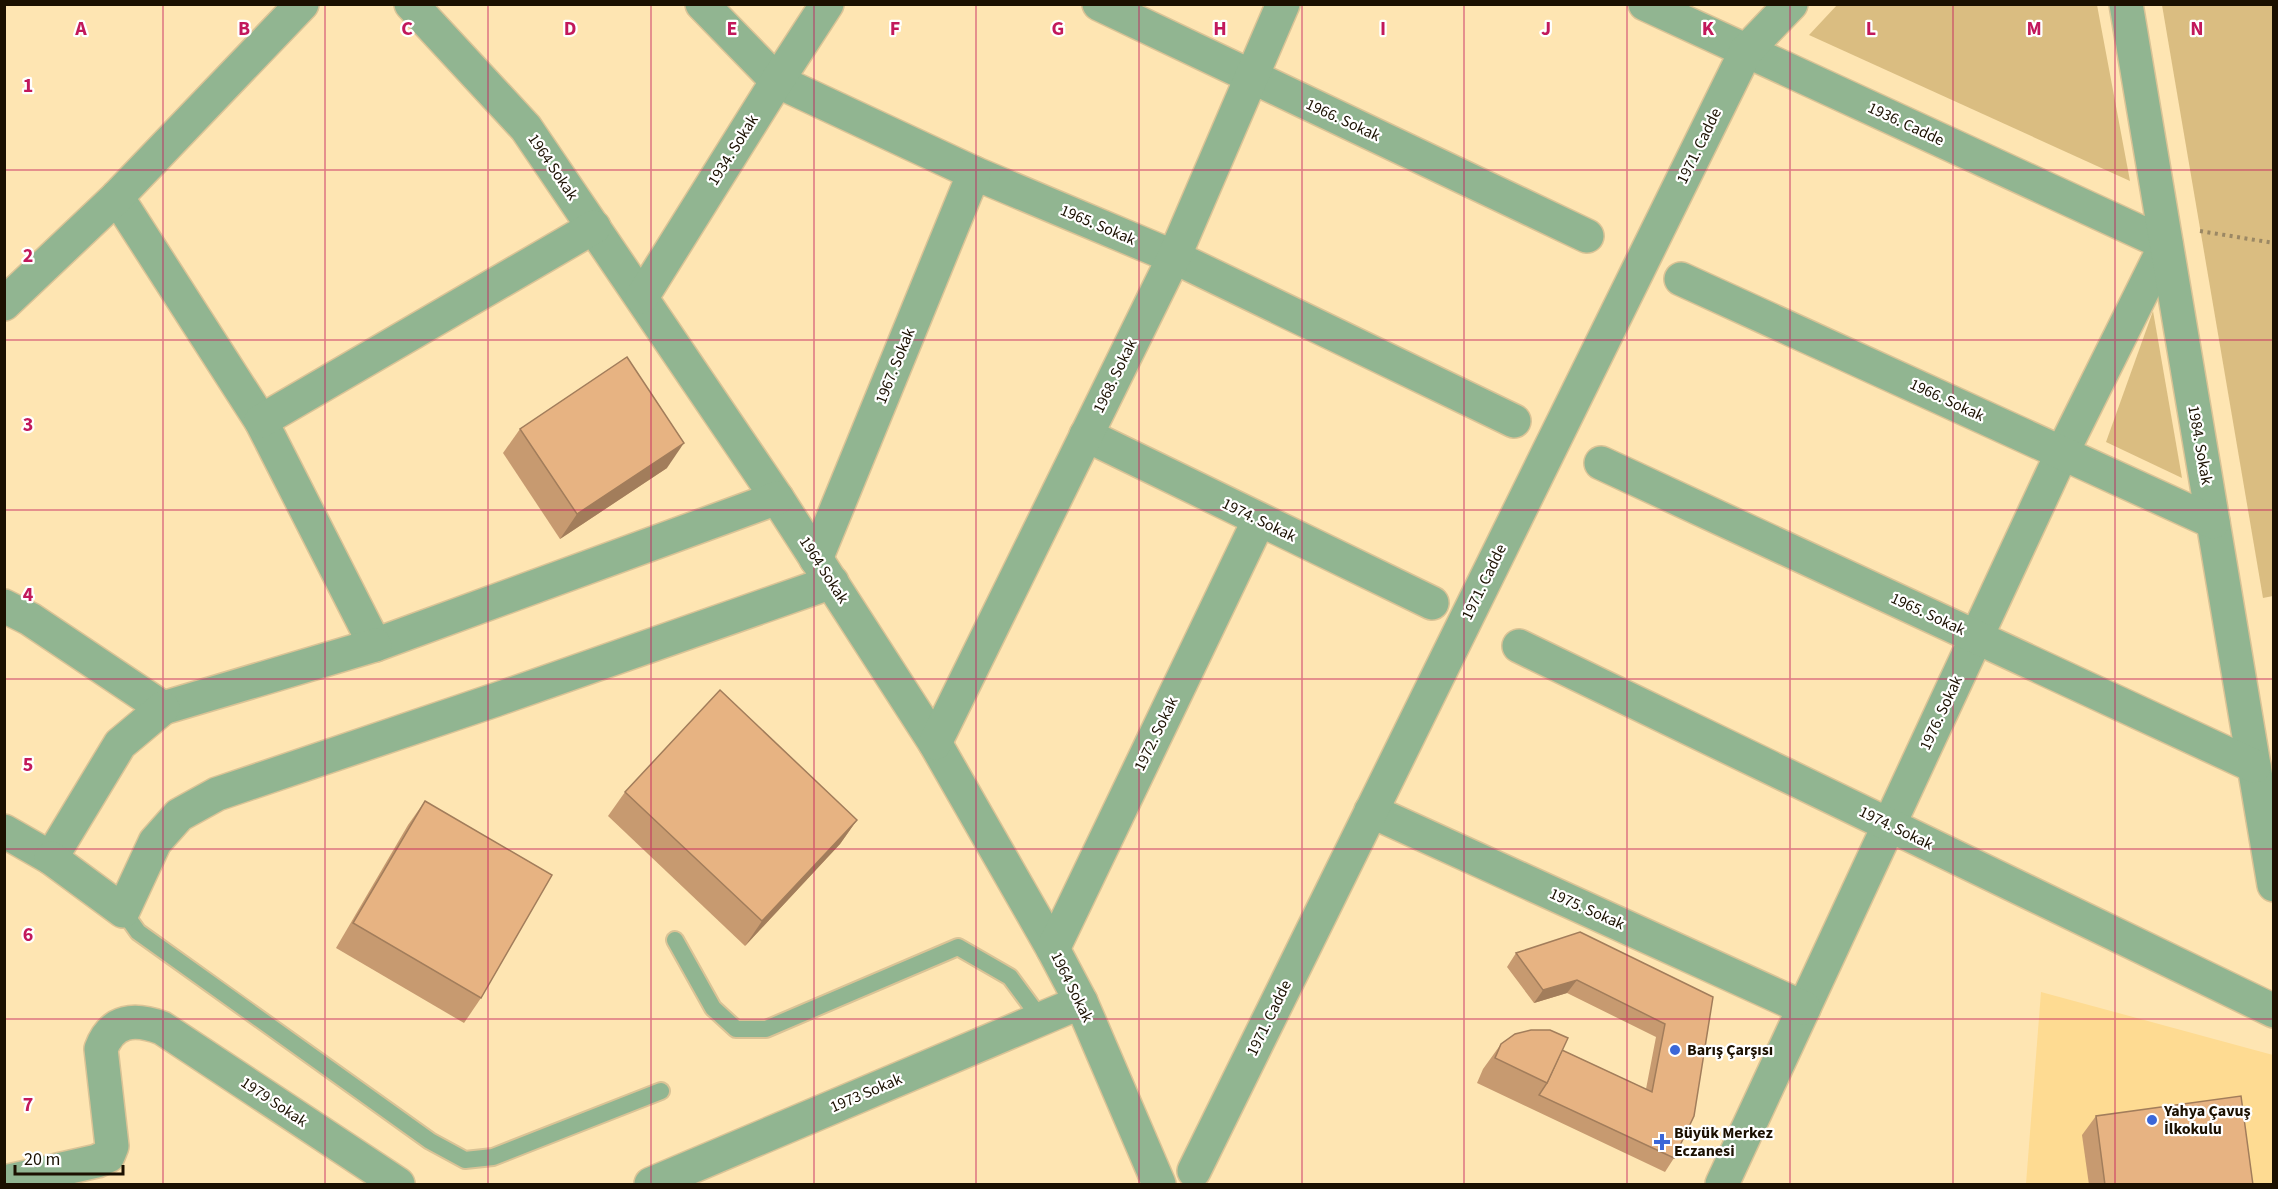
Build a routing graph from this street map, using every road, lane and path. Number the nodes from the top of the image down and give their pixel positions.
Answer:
1 (302, 4) edge
2 (411, 4) edge
3 (702, 4) edge
4 (827, 4) edge
5 (1099, 4) edge
6 (1283, 4) edge
7 (1645, 4) edge
8 (1791, 4) edge
9 (2126, 4) edge
10 (1746, 51) junction
11 (1252, 77) junction
12 (777, 81) junction
13 (974, 173) junction
14 (117, 197) junction
15 (594, 227) junction
16 (2164, 235) junction
17 (1587, 236) dead end
18 (2274, 243) edge
19 (1174, 257) junction
20 (1681, 279) dead end
21 (642, 297) junction
22 (4, 304) edge
23 (261, 421) junction
24 (1514, 421) dead end
25 (1086, 435) junction
26 (2062, 453) junction
27 (1601, 462) dead end
28 (777, 498) junction
29 (1259, 520) junction
30 (2212, 522) junction
31 (824, 570) junction
32 (1432, 603) dead end
33 (4, 606) edge
34 (1977, 637) junction
35 (375, 645) junction
36 (1519, 646) dead end
37 (163, 708) junction
38 (935, 743) junction
39 (2254, 766) junction
40 (1371, 811) junction
41 (1889, 825) junction
42 (4, 831) edge
43 (51, 858) junction
44 (2274, 885) edge
45 (123, 911) junction
46 (675, 940) dead end
47 (1053, 949) junction
48 (1081, 1002) junction
49 (1804, 1008) junction
50 (2274, 1011) edge
51 (1041, 1019) junction
52 (661, 1091) dead end
53 (1196, 1178) edge
54 (4, 1182) edge
55 (398, 1185) edge
56 (651, 1185) edge
57 (1159, 1185) edge
58 (1164, 1185) edge
59 (1722, 1185) edge

1 - 14 street
2 - 15 street, 1964 Sokak
3 - 12 street, 1965. Sokak
4 - 12 street, 1934. Sokak
5 - 11 street, 1966. Sokak
6 - 11 street, 1968. Sokak
7 - 10 street, 1936. Cadde
8 - 10 street, 1971. Cadde
9 - 16 street, 1984. Sokak
10 - 16 street, 1936. Cadde
10 - 40 street, 1971. Cadde
11 - 17 street, 1966. Sokak
11 - 19 street, 1968. Sokak
12 - 13 street, 1965. Sokak
12 - 21 street, 1934. Sokak
13 - 19 street, 1965. Sokak
13 - 31 street, 1967. Sokak
14 - 22 street
14 - 23 street
15 - 21 street, 1964 Sokak
15 - 23 street
16 - 18 path
16 - 26 street, 1976. Sokak
16 - 30 street, 1984. Sokak
19 - 24 street, 1965. Sokak
19 - 25 street, 1968. Sokak
20 - 26 street, 1966. Sokak
21 - 28 street, 1964 Sokak
23 - 35 street
25 - 29 street, 1974. Sokak
25 - 38 street, 1968. Sokak
26 - 30 street, 1966. Sokak
26 - 34 street, 1976. Sokak
27 - 34 street, 1965. Sokak
28 - 31 street, 1964 Sokak
28 - 35 street
29 - 32 street, 1974. Sokak
29 - 47 street, 1972. Sokak
30 - 39 street, 1984. Sokak
31 - 38 street, 1964 Sokak
31 - 45 street
33 - 37 street
34 - 39 street, 1965. Sokak
34 - 41 street, 1976. Sokak
35 - 37 street
36 - 41 street, 1974. Sokak
37 - 43 street
38 - 47 street, 1964 Sokak
39 - 44 street, 1984. Sokak
40 - 49 street, 1975. Sokak
40 - 53 street, 1971. Cadde
41 - 49 street, 1976. Sokak
41 - 50 street, 1974. Sokak
42 - 43 street
43 - 45 street
45 - 52 lane
46 - 51 lane
47 - 48 street, 1964 Sokak
48 - 51 street, 1973 Sokak
48 - 57 street, 1964 Sokak
49 - 59 street, 1976. Sokak
51 - 56 street, 1973 Sokak
53 - 58 street
54 - 55 street, 1979 Sokak

